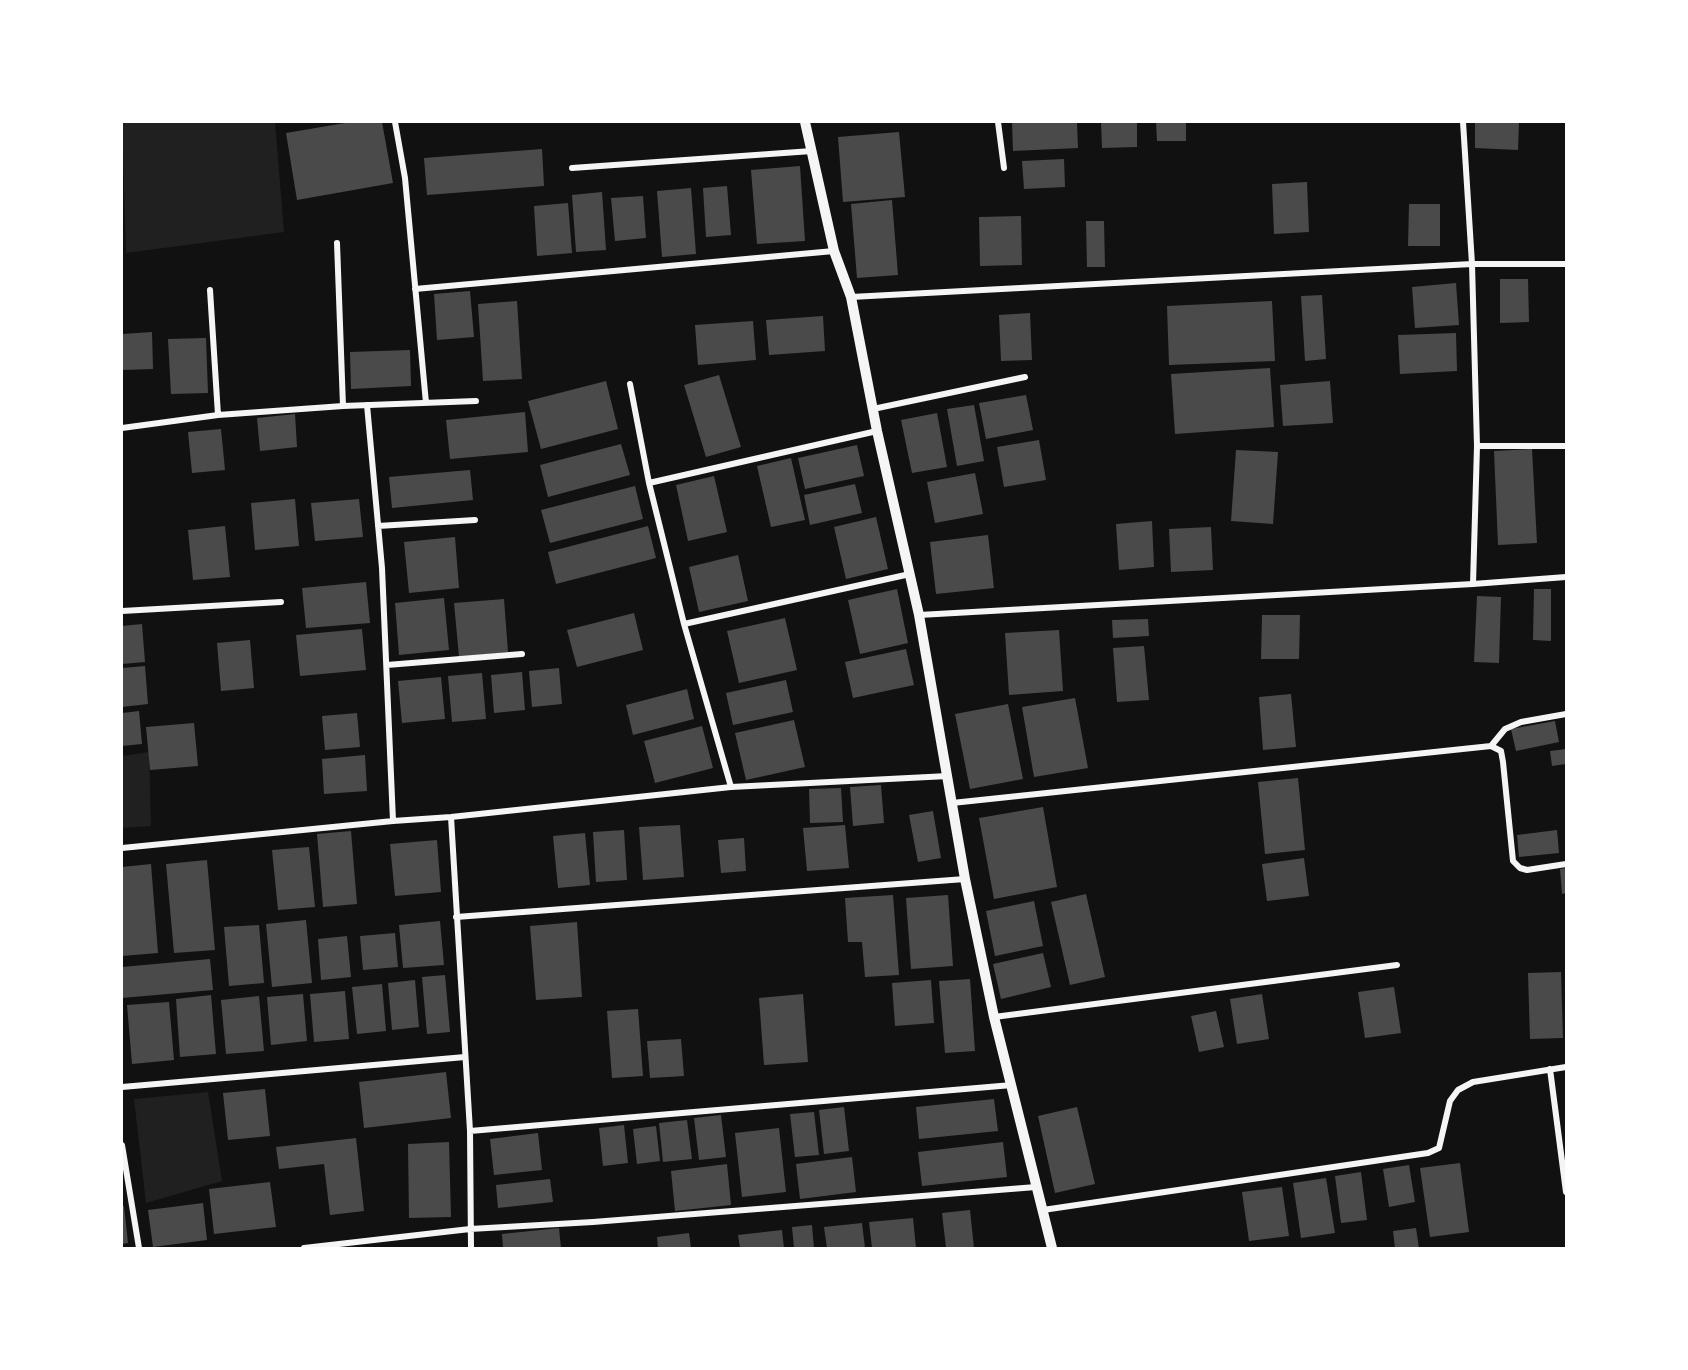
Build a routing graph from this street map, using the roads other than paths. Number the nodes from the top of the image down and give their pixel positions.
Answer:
1 (395, 122) edge
2 (805, 122) edge
3 (998, 122) edge
4 (1463, 122) edge
5 (812, 151) junction
6 (572, 168) dead end
7 (1004, 168) dead end
8 (337, 243) dead end
9 (834, 251) junction
10 (1472, 264) junction
11 (1566, 264) edge
12 (210, 290) dead end
13 (415, 290) junction
14 (851, 297) junction
15 (1025, 377) dead end
16 (630, 384) dead end
17 (476, 401) dead end
18 (426, 403) junction
19 (367, 405) junction
20 (343, 406) junction
21 (873, 409) junction
22 (218, 415) junction
23 (122, 428) edge
24 (878, 431) junction
25 (1477, 446) junction
26 (1566, 446) edge
27 (649, 483) junction
28 (476, 520) dead end
29 (378, 526) junction
30 (910, 574) junction
31 (1566, 577) edge
32 (1473, 584) junction
33 (281, 602) dead end
34 (122, 612) edge
35 (919, 615) junction
36 (684, 624) junction
37 (522, 654) dead end
38 (387, 665) junction
39 (1566, 714) edge
40 (1491, 746) junction
41 (948, 776) junction
42 (731, 787) junction
43 (952, 803) junction
44 (451, 817) junction
45 (393, 821) junction
46 (122, 848) edge
47 (1566, 864) edge
48 (965, 879) junction
49 (456, 917) junction
50 (1396, 964) dead end
51 (994, 1017) junction
52 (465, 1057) junction
53 (1566, 1067) edge
54 (1551, 1069) junction
55 (1012, 1085) junction
56 (122, 1087) edge
57 (470, 1131) junction
58 (122, 1144) edge
59 (1036, 1187) junction
60 (1566, 1192) edge
61 (1043, 1210) junction
62 (470, 1229) junction
63 (139, 1248) edge
64 (304, 1248) edge
65 (471, 1248) edge
66 (1053, 1248) edge

1 - 13 street
2 - 5 street
3 - 7 street
4 - 10 street
5 - 6 street
5 - 9 street
8 - 20 street
9 - 13 street
9 - 14 street
10 - 11 street
10 - 14 street
10 - 25 street
12 - 22 street
13 - 18 street
14 - 21 street
15 - 21 street
16 - 27 street
17 - 18 street
18 - 19 street
19 - 20 street
19 - 29 street
20 - 22 street
21 - 24 street
22 - 23 street
24 - 27 street
24 - 30 street
25 - 26 street
25 - 32 street
27 - 36 street
28 - 29 street
29 - 38 street
30 - 35 street
30 - 36 street
31 - 32 street
32 - 35 street
33 - 34 street
35 - 41 street
36 - 42 street
37 - 38 street
38 - 45 street
39 - 40 street
40 - 43 street
40 - 47 street
41 - 42 street
41 - 43 street
42 - 44 street
43 - 48 street
44 - 45 street
44 - 49 street
45 - 46 street
48 - 49 street
48 - 51 street
49 - 52 street
50 - 51 street
51 - 55 street
52 - 56 street
52 - 57 street
53 - 54 street
54 - 60 street
54 - 61 street
55 - 57 street
55 - 59 street
57 - 62 street
58 - 63 street
59 - 61 street
59 - 62 street
61 - 66 street
62 - 64 street
62 - 65 street

